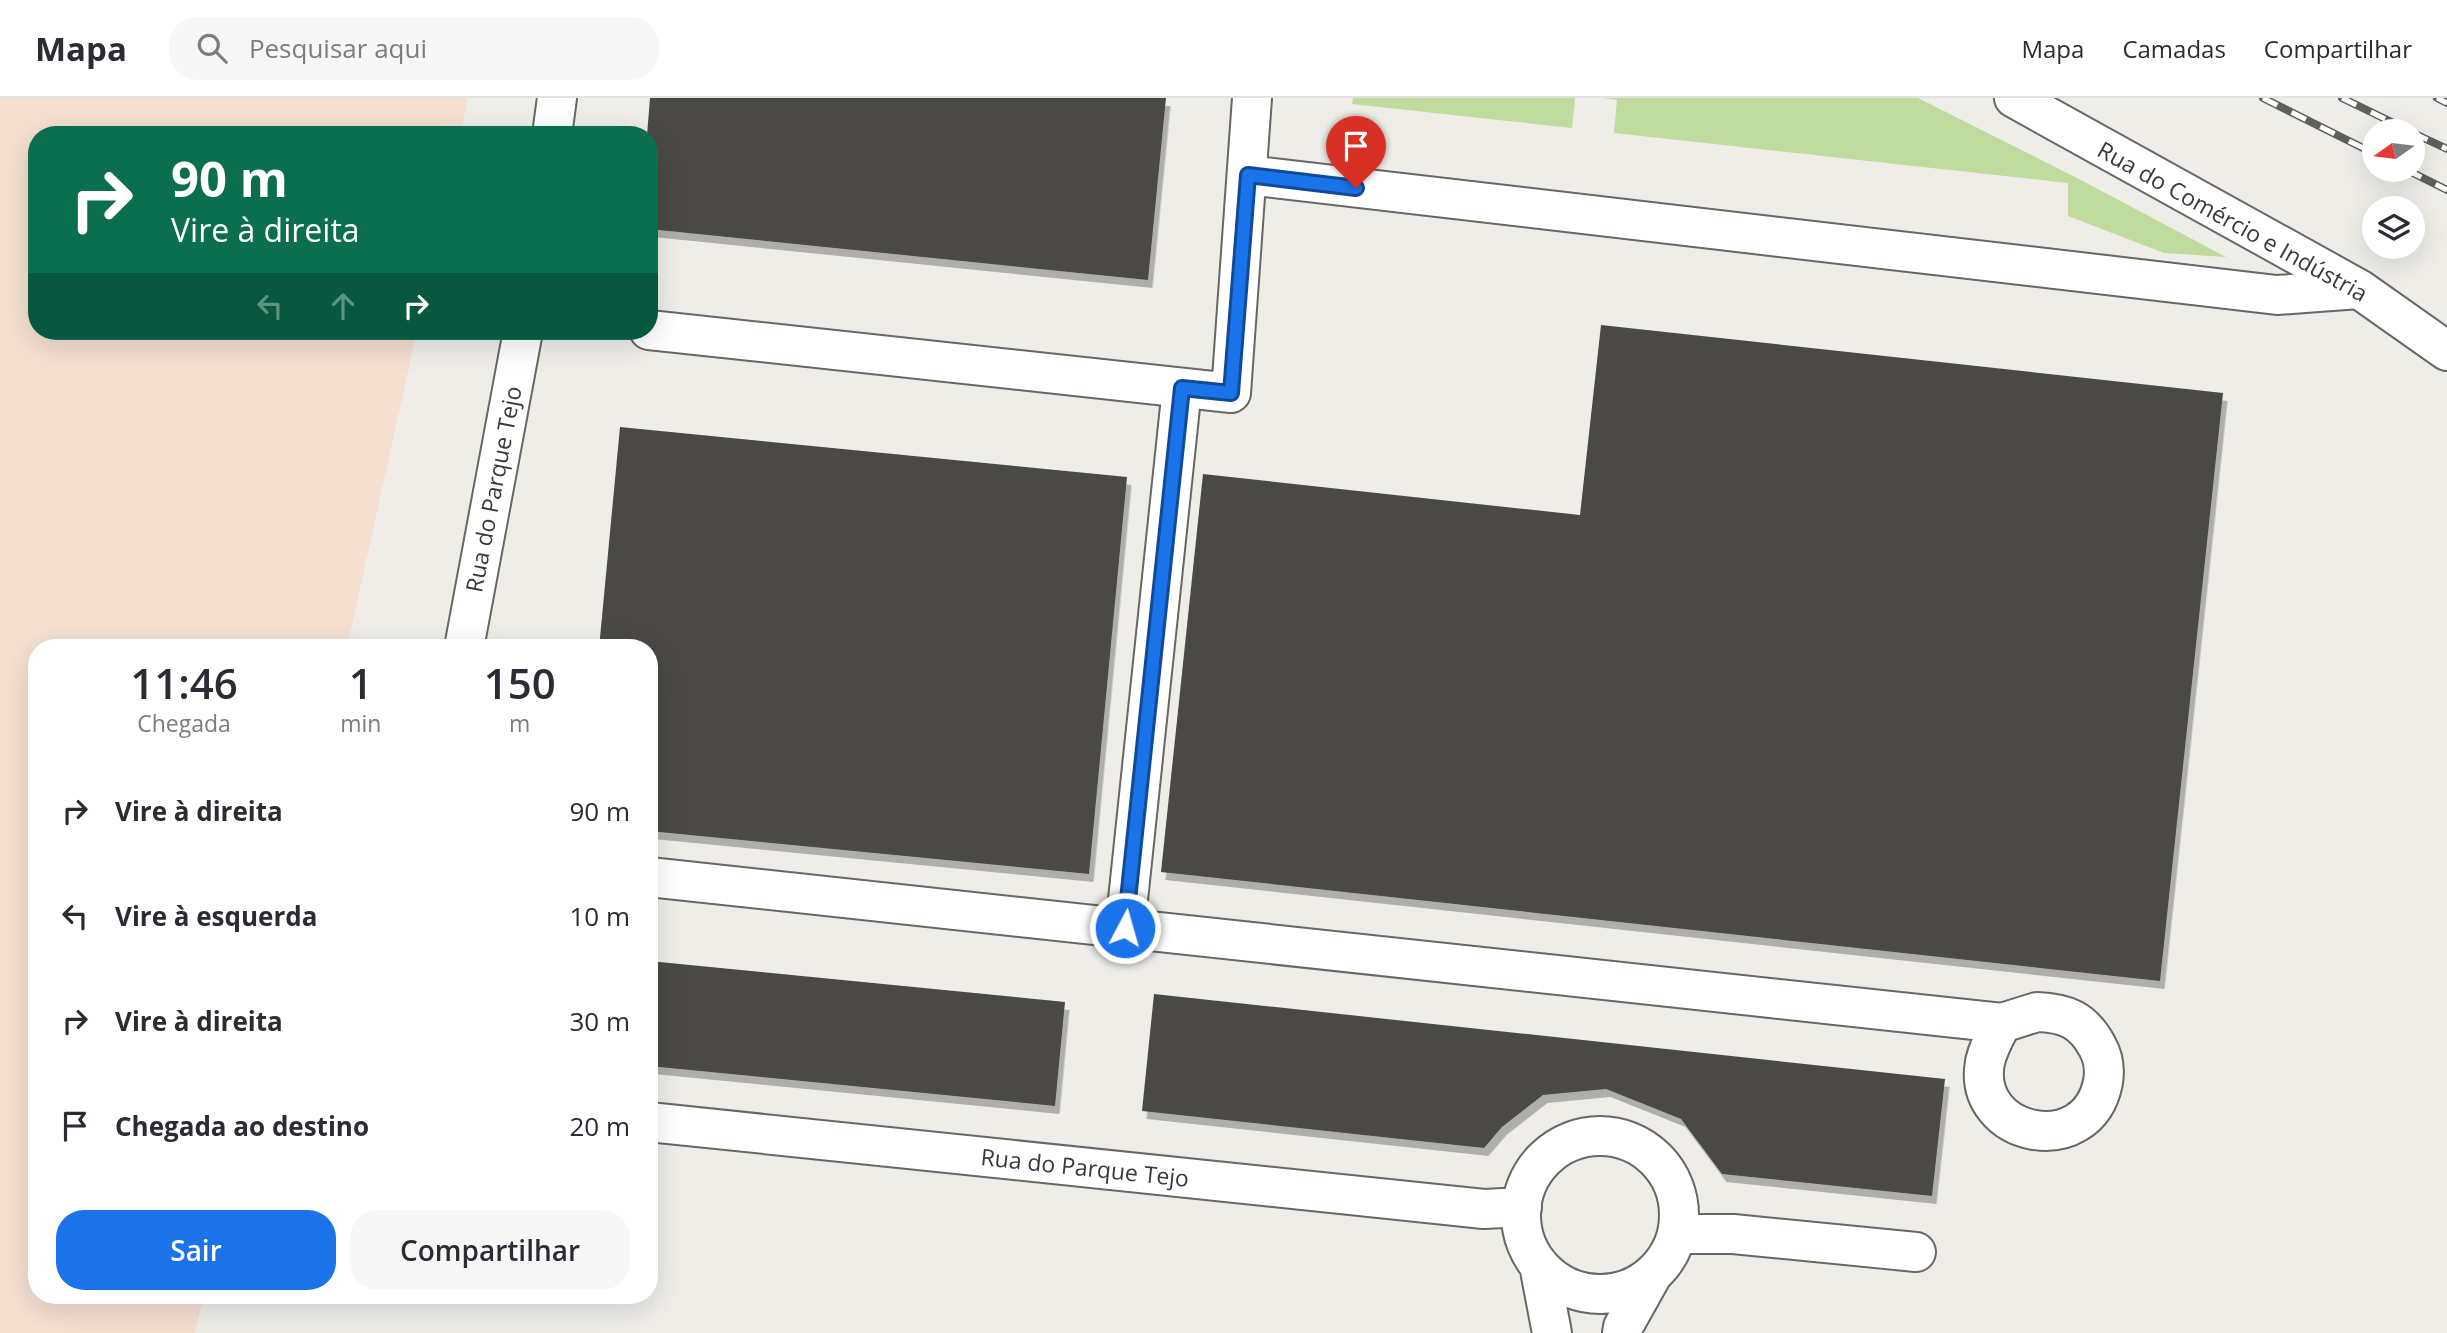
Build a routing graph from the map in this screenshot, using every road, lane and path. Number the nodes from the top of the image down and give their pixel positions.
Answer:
1 (557, 98) edge
2 (1252, 98) edge
3 (2014, 98) edge
4 (553, 126) edge
5 (1248, 175) junction
6 (2359, 289) junction
7 (658, 331) edge
8 (521, 340) edge
9 (2447, 351) edge
10 (1182, 388) junction
11 (466, 639) edge
12 (658, 878) edge
13 (1125, 928) junction
14 (2002, 1023) dead end
15 (658, 1123) edge
16 (1522, 1207) junction
17 (1678, 1234) junction
18 (1916, 1252) dead end
19 (1539, 1265) junction
20 (1651, 1277) junction
21 (1552, 1333) edge
22 (1622, 1333) edge

1 - 4 street
2 - 5 street
3 - 6 street, Rua do Comércio e Indústria
5 - 6 street
5 - 10 street
6 - 9 street, Rua do Comércio e Indústria
7 - 10 street
8 - 11 street, Rua do Parque Tejo
10 - 13 street
12 - 13 street
13 - 14 street
15 - 16 street, Rua do Parque Tejo
16 - 17 street
16 - 19 street
17 - 18 street
17 - 20 street
19 - 20 street
19 - 21 street
20 - 22 street

